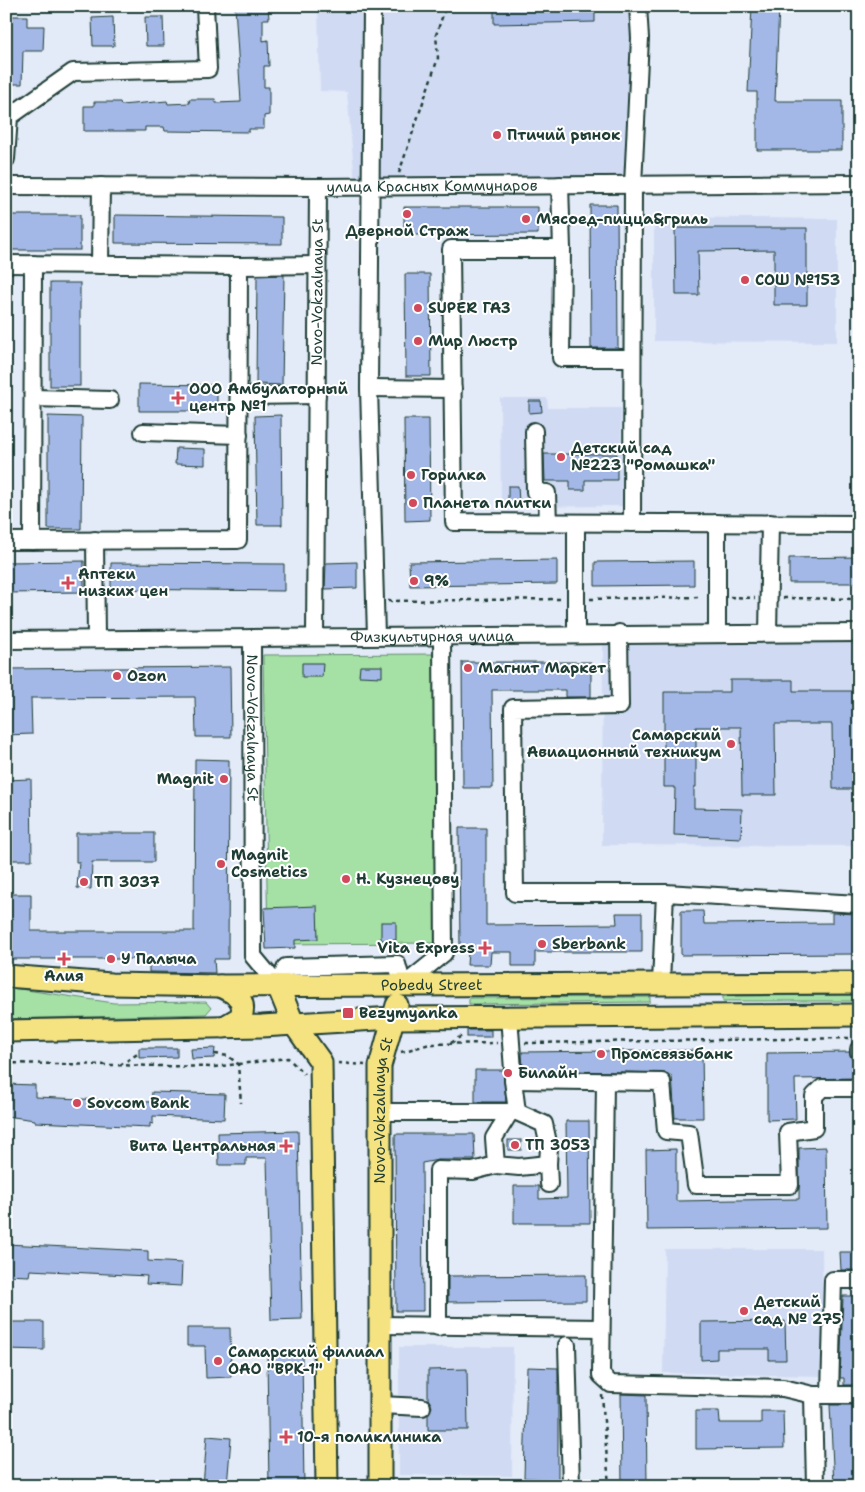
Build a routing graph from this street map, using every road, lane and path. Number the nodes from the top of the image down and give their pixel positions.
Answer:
1 (204, 6) edge
2 (372, 6) edge
3 (446, 6) edge
4 (638, 6) edge
5 (6, 159) edge
6 (859, 183) edge
7 (560, 185) junction
8 (632, 185) junction
9 (6, 186) edge
10 (100, 186) junction
11 (394, 186) junction
12 (318, 187) junction
13 (372, 187) junction
14 (562, 249) junction
15 (6, 264) edge
16 (33, 264) junction
17 (317, 264) junction
18 (100, 265) junction
19 (239, 266) junction
20 (632, 358) junction
21 (369, 388) junction
22 (453, 389) junction
23 (317, 395) junction
24 (239, 396) junction
25 (33, 398) junction
26 (110, 400) dead end
27 (534, 431) dead end
28 (143, 432) dead end
29 (238, 435) junction
30 (548, 523) junction
31 (576, 523) junction
32 (632, 523) junction
33 (717, 523) junction
34 (770, 523) junction
35 (859, 524) edge
36 (95, 540) junction
37 (6, 541) edge
38 (32, 541) junction
39 (717, 597) junction
40 (768, 598) junction
41 (576, 599) junction
42 (859, 599) edge
43 (375, 601) junction
44 (620, 633) junction
45 (717, 633) junction
46 (768, 633) junction
47 (859, 633) edge
48 (576, 634) junction
49 (376, 636) junction
50 (442, 636) junction
51 (315, 637) junction
52 (252, 638) junction
53 (96, 639) junction
54 (6, 640) edge
55 (665, 893) junction
56 (859, 904) edge
57 (6, 976) edge
58 (662, 983) junction
59 (718, 983) junction
60 (859, 983) edge
61 (220, 986) junction
62 (278, 986) junction
63 (403, 986) junction
64 (662, 1015) junction
65 (719, 1015) junction
66 (859, 1015) edge
67 (509, 1016) junction
68 (393, 1018) junction
69 (859, 1020) edge
70 (293, 1023) junction
71 (224, 1027) junction
72 (6, 1032) edge
73 (467, 1032) dead end
74 (859, 1038) edge
75 (511, 1043) junction
76 (450, 1044) junction
77 (139, 1053) dead end
78 (399, 1053) dead end
79 (215, 1054) dead end
80 (6, 1063) edge
81 (292, 1063) junction
82 (238, 1064) junction
83 (119, 1066) junction
84 (380, 1066) junction
85 (313, 1069) junction
86 (513, 1076) junction
87 (605, 1082) junction
88 (859, 1088) edge
89 (241, 1103) dead end
90 (380, 1112) junction
91 (513, 1112) junction
92 (548, 1164) junction
93 (496, 1165) junction
94 (549, 1184) dead end
95 (859, 1280) edge
96 (380, 1325) junction
97 (438, 1327) junction
98 (601, 1328) junction
99 (567, 1345) dead end
100 (600, 1375) junction
101 (830, 1394) junction
102 (813, 1395) junction
103 (859, 1395) edge
104 (380, 1405) junction
105 (422, 1407) dead end
106 (327, 1486) edge
107 (380, 1486) edge
108 (571, 1486) edge
109 (609, 1486) edge
110 (815, 1486) edge

1 - 5 street
2 - 13 street
3 - 11 path
4 - 8 street
6 - 8 street, улица Красных Коммунаров
7 - 8 street, улица Красных Коммунаров
7 - 11 street, улица Красных Коммунаров
7 - 14 street
8 - 20 street
9 - 10 street, улица Красных Коммунаров
10 - 12 street, улица Красных Коммунаров
10 - 18 street
11 - 13 street, улица Красных Коммунаров
12 - 13 street, улица Красных Коммунаров
12 - 17 street, Novo-Vokzalnaya St
13 - 21 street
14 - 20 street
14 - 22 street
15 - 16 street
16 - 18 street
16 - 25 street
17 - 19 street
17 - 23 street, Novo-Vokzalnaya St
18 - 19 street
19 - 24 street
20 - 32 street
21 - 22 street
21 - 43 street
22 - 30 street
23 - 24 street
23 - 51 street, Novo-Vokzalnaya St
24 - 29 street
25 - 26 street
25 - 38 street
27 - 30 street
28 - 29 street
29 - 36 street
30 - 31 street
31 - 32 street
31 - 41 street
32 - 33 street
33 - 34 street
33 - 39 street
34 - 35 street
34 - 40 street
36 - 38 street
36 - 53 street
37 - 38 street
39 - 40 path
39 - 41 path
39 - 45 street
40 - 42 path
40 - 46 street
41 - 43 path
41 - 48 street
43 - 49 street
44 - 45 street, Физкультурная улица
44 - 48 street, Физкультурная улица
44 - 55 street
45 - 46 street, Физкультурная улица
46 - 47 street, Физкультурная улица
48 - 50 street, Физкультурная улица
49 - 50 street, Физкультурная улица
49 - 51 street, Физкультурная улица
50 - 63 street
51 - 52 street, Физкультурная улица
52 - 53 street, Физкультурная улица
52 - 62 street, Novo-Vokzalnaya St
53 - 54 street, Физкультурная улица
55 - 56 street
55 - 58 street
57 - 61 main road, Pobedy Street
58 - 59 main road, Pobedy Street
58 - 63 main road, Pobedy Street
58 - 64 main road
59 - 60 main road, Pobedy Street
59 - 65 main road
61 - 62 main road, Pobedy Street
61 - 71 main road
62 - 63 main road, Pobedy Street
62 - 70 main road, Novo-Vokzalnaya St
63 - 68 main road, Novo-Vokzalnaya St
64 - 65 main road, Pobedy Street
64 - 67 main road, Pobedy Street
65 - 66 main road, Pobedy Street
66 - 69 street
67 - 68 main road, Pobedy Street
67 - 75 street
68 - 70 main road, Pobedy Street
68 - 84 main road, Novo-Vokzalnaya St
70 - 71 main road, Pobedy Street
70 - 85 main road, Novo-Vokzalnaya St
71 - 72 main road, Pobedy Street
73 - 76 path
74 - 75 path
75 - 76 path
75 - 86 street
76 - 78 path
77 - 83 path
79 - 82 path
80 - 83 path
81 - 82 path
81 - 85 path
81 - 85 path
82 - 83 path
82 - 89 path
84 - 85 path
84 - 90 main road, Novo-Vokzalnaya St
85 - 106 main road
86 - 87 street
86 - 91 street
87 - 88 street
87 - 98 street
90 - 91 street
90 - 96 main road, Novo-Vokzalnaya St
91 - 92 street
91 - 93 street
92 - 93 street
92 - 94 street
93 - 97 street
95 - 101 street
96 - 97 street
96 - 104 main road, Novo-Vokzalnaya St
97 - 98 street
98 - 100 street
99 - 108 street
100 - 102 street
100 - 109 path
101 - 102 street
101 - 103 street
102 - 110 street
104 - 105 street
104 - 107 main road, Novo-Vokzalnaya St

